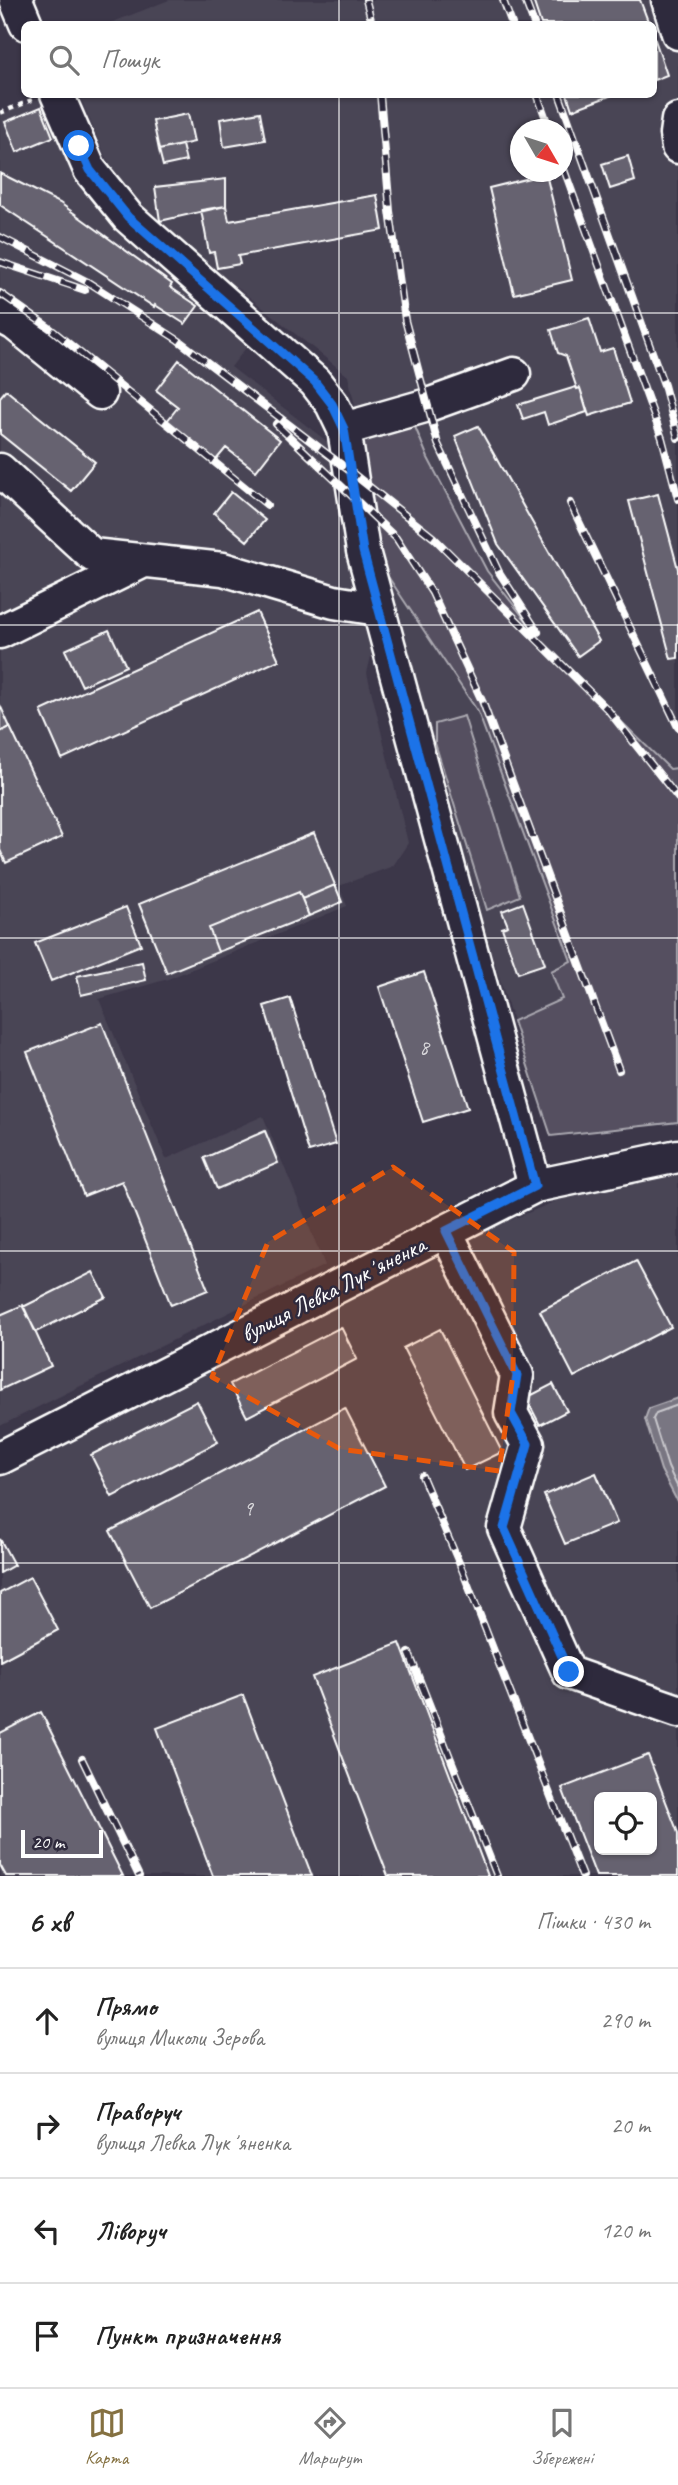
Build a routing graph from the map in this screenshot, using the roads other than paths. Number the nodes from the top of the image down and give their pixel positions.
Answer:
1 (16, 0) edge
2 (668, 0) edge
3 (25, 21) edge
4 (678, 33) edge
5 (52, 98) edge
6 (678, 120) edge
7 (678, 147) edge
8 (0, 316) edge
9 (514, 374) dead end
10 (100, 393) dead end
11 (344, 429) junction
12 (0, 470) edge
13 (144, 561) junction
14 (379, 610) junction
15 (0, 632) edge
16 (678, 1156) edge
17 (535, 1186) junction
18 (446, 1231) junction
19 (0, 1458) edge
20 (678, 1711) edge

1 - 3 street
2 - 4 street
5 - 11 street
6 - 7 street
8 - 10 street
9 - 11 street
11 - 14 street
12 - 13 street
13 - 14 street
13 - 15 street
14 - 17 street
16 - 17 street, вулиця Левка Лукʼяненка
17 - 18 street, вулиця Левка Лукʼяненка
18 - 19 street, вулиця Левка Лукʼяненка
18 - 20 street

